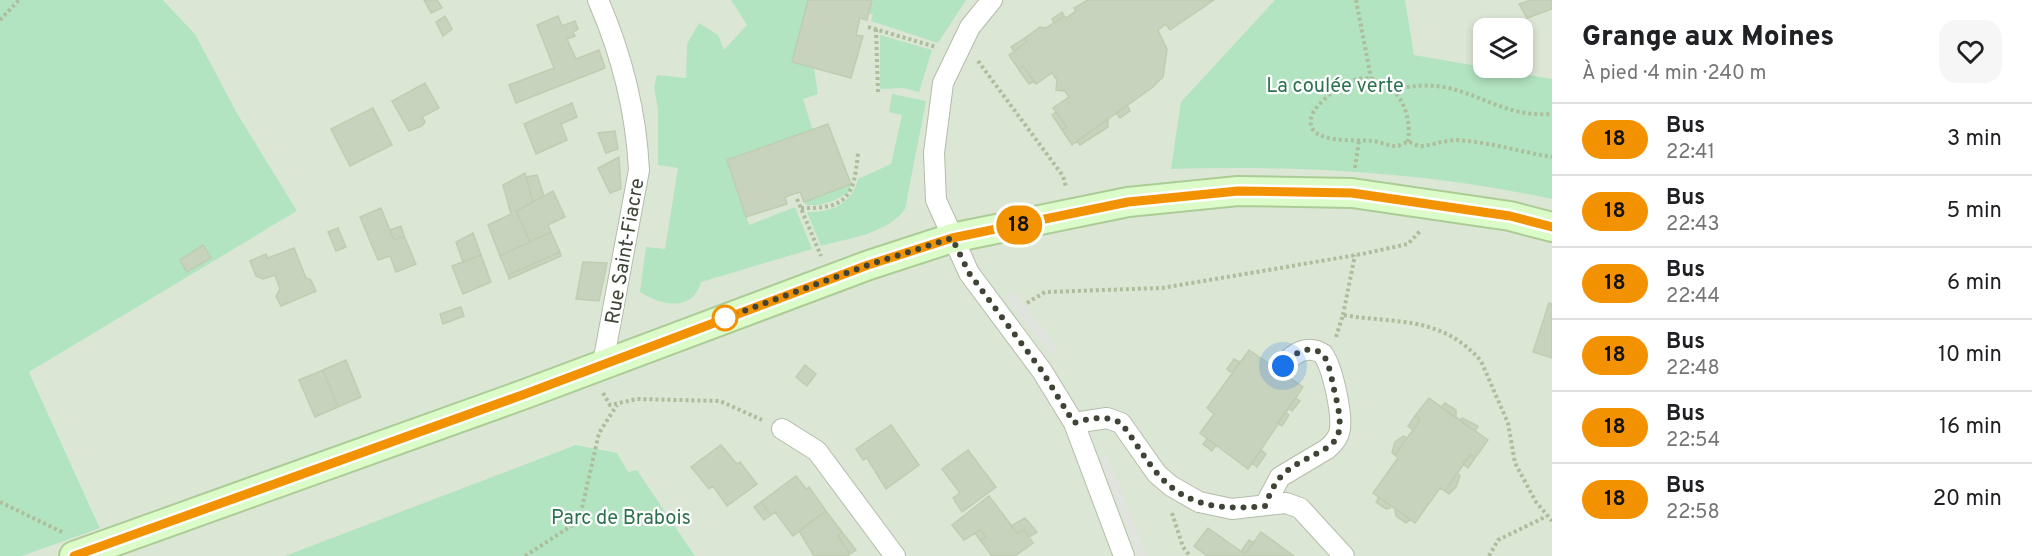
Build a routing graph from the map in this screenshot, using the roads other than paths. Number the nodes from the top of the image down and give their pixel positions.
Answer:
1 (598, 0) edge
2 (992, 0) edge
3 (1552, 227) edge
4 (952, 238) junction
5 (1283, 366) dead end
6 (602, 375) junction
7 (1074, 423) junction
8 (782, 429) road end
9 (1265, 506) junction
10 (82, 553) edge
11 (895, 556) edge
12 (1124, 556) edge
13 (1344, 556) edge

1 - 6 street, Rue Saint-Fiacre
2 - 4 street
3 - 4 main road
4 - 6 main road
4 - 7 street
5 - 9 street
6 - 10 main road
7 - 9 street
7 - 12 street
8 - 11 street
9 - 13 street

